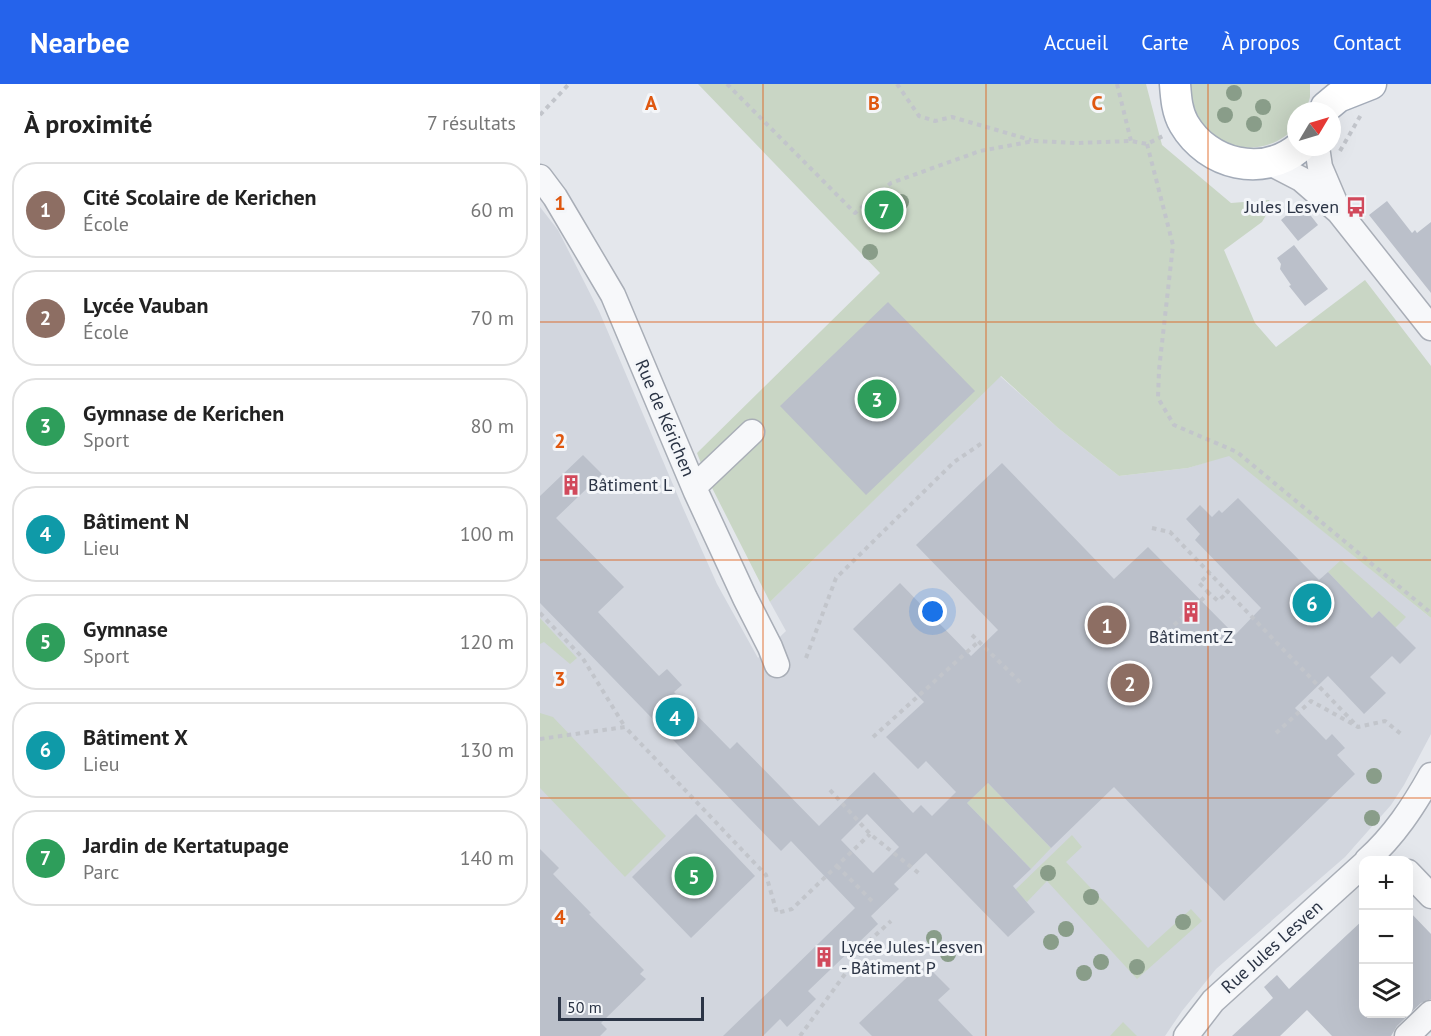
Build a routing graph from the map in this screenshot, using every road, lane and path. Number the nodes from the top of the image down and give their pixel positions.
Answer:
1 (570, 84) edge
2 (727, 84) edge
3 (897, 84) edge
4 (1117, 84) edge
5 (1175, 84) edge
6 (1369, 95) edge
7 (1326, 101) edge
8 (540, 115) edge
9 (1341, 133) edge
10 (1164, 135) dead end
11 (1034, 141) junction
12 (1131, 141) junction
13 (1147, 144) junction
14 (1287, 155) edge
15 (1325, 156) edge
16 (1270, 163) junction
17 (540, 177) edge
18 (1339, 212) junction
19 (1431, 328) edge
20 (752, 432) dead end
21 (982, 443) dead end
22 (694, 487) junction
23 (1152, 528) dead end
24 (1210, 573) junction
25 (1228, 592) junction
26 (1209, 593) junction
27 (540, 613) edge
28 (1431, 613) edge
29 (1174, 625) dead end
30 (972, 635) dead end
31 (978, 642) junction
32 (806, 658) dead end
33 (777, 665) dead end
34 (1022, 684) dead end
35 (625, 727) junction
36 (1358, 727) junction
37 (1276, 733) dead end
38 (1401, 734) dead end
39 (873, 737) dead end
40 (540, 739) edge
41 (1431, 775) edge
42 (830, 790) dead end
43 (870, 834) junction
44 (1383, 856) edge
45 (837, 866) junction
46 (1359, 869) edge
47 (921, 875) dead end
48 (1413, 877) edge
49 (1431, 896) edge
50 (872, 901) dead end
51 (891, 921) dead end
52 (1431, 1013) edge
53 (800, 1036) edge
54 (1186, 1036) edge
55 (1407, 1036) edge

1 - 8 path
2 - 11 path
3 - 11 path
4 - 12 path
5 - 16 main road
6 - 7 main road
6 - 9 path
10 - 13 path
11 - 12 path
12 - 13 path
13 - 28 path
14 - 16 main road
15 - 18 street
16 - 18 street
17 - 22 street, Rue de Kérichen
18 - 19 street
20 - 22 street
21 - 32 path
22 - 33 street, Rue de Kérichen
23 - 24 path
24 - 25 path
24 - 26 path
25 - 26 path
25 - 36 path
26 - 29 path
27 - 35 path
30 - 31 path
31 - 34 path
31 - 39 path
35 - 40 path
35 - 45 path
36 - 37 path
36 - 38 path
41 - 44 street
42 - 43 path
43 - 45 path
43 - 47 path
45 - 50 path
46 - 54 street, Rue Jules Lesven
48 - 49 street
51 - 53 path
52 - 55 street

